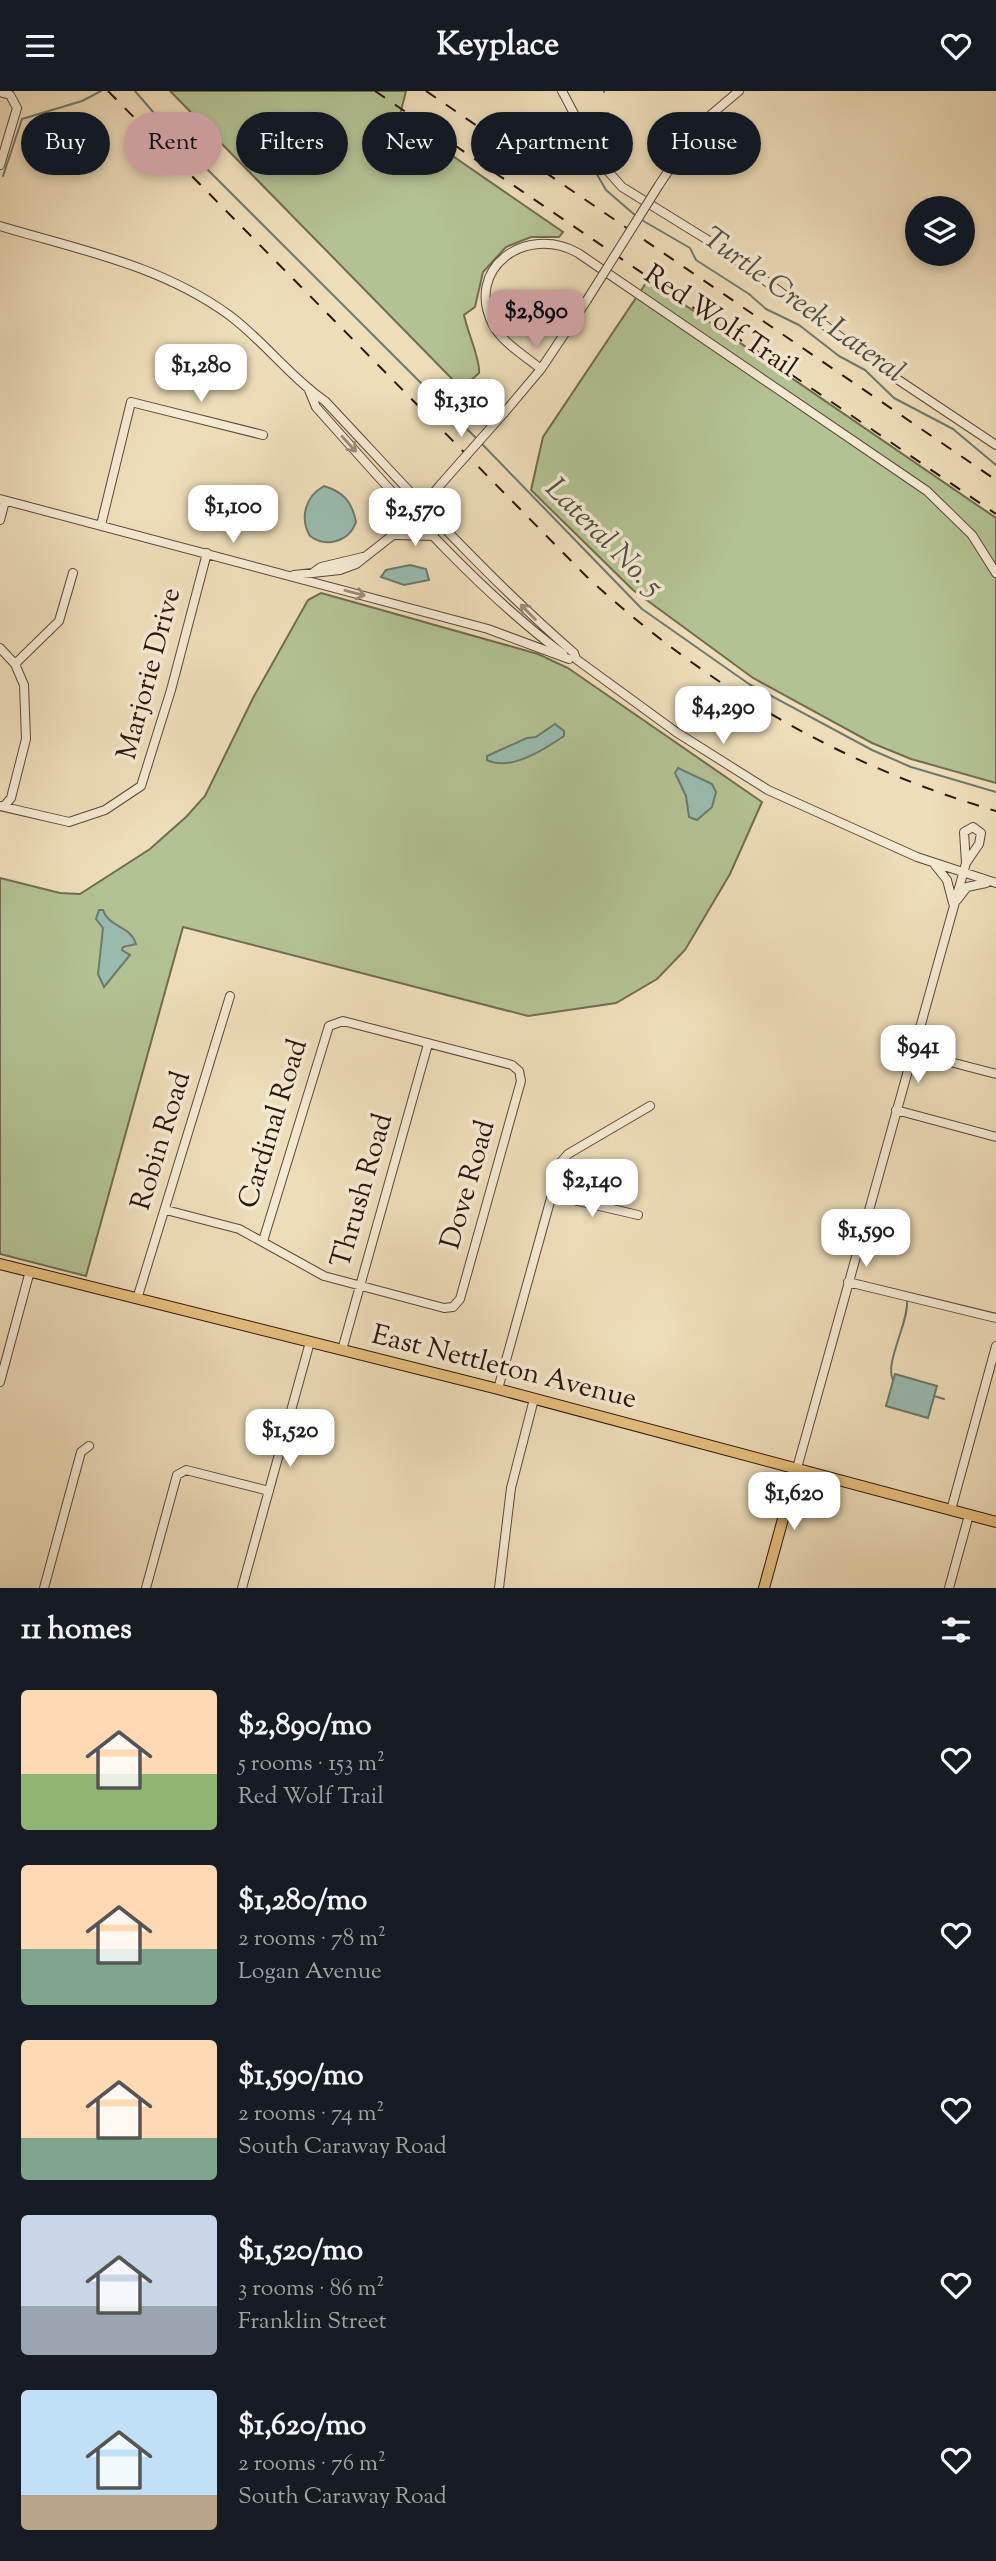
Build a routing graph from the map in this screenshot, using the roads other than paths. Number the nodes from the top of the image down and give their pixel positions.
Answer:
1 (562, 91) edge
2 (739, 91) edge
3 (0, 92) edge
4 (0, 165) edge
5 (0, 226) edge
6 (541, 369) junction
7 (309, 390) junction
8 (263, 435) dead end
9 (996, 445) edge
10 (2, 500) edge
11 (424, 507) junction
12 (414, 517) junction
13 (0, 520) edge
14 (102, 525) junction
15 (395, 535) junction
16 (435, 537) junction
17 (207, 553) junction
18 (73, 573) dead end
19 (996, 573) edge
20 (289, 576) junction
21 (0, 648) edge
22 (573, 659) junction
23 (15, 664) junction
24 (3, 805) edge
25 (929, 862) junction
26 (966, 863) dead end
27 (962, 873) junction
28 (996, 883) edge
29 (954, 905) junction
30 (230, 996) dead end
31 (428, 1044) junction
32 (912, 1052) junction
33 (996, 1074) edge
34 (650, 1106) dead end
35 (896, 1111) junction
36 (996, 1136) edge
37 (552, 1195) junction
38 (166, 1210) junction
39 (638, 1215) dead end
40 (263, 1241) junction
41 (0, 1264) edge
42 (30, 1271) junction
43 (848, 1282) junction
44 (360, 1287) junction
45 (137, 1299) junction
46 (996, 1318) edge
47 (310, 1342) junction
48 (996, 1346) edge
49 (342, 1350) junction
50 (0, 1382) edge
51 (498, 1389) junction
52 (534, 1399) junction
53 (89, 1446) dead end
54 (797, 1468) junction
55 (269, 1492) junction
56 (951, 1510) junction
57 (970, 1515) junction
58 (996, 1522) edge
59 (44, 1588) edge
60 (146, 1588) edge
61 (242, 1588) edge
62 (499, 1588) edge
63 (764, 1588) edge
64 (949, 1588) edge

1 - 9 street
2 - 6 street, bridge
3 - 4 street
5 - 7 street
6 - 11 street, bridge
6 - 19 street, Red Wolf Trail
7 - 11 street
7 -> 12 street
8 - 14 street
10 - 13 street
10 - 14 street
11 - 12 street
22 -> 11 street
12 - 15 street
12 - 16 street
14 - 17 street
15 - 16 street
15 - 20 street
16 - 22 street
17 - 20 street
17 - 24 street, Marjorie Drive
18 - 23 street
20 -> 22 street
21 - 23 street
22 - 25 street
23 - 24 street
25 - 27 street
25 - 29 street
26 - 27 street
27 - 28 street
27 - 29 street
28 - 29 street
29 - 32 street
30 - 38 street, Robin Road
31 - 40 street, Cardinal Road
31 - 44 street, Thrush Road
31 - 44 street, Dove Road
32 - 33 street
32 - 35 street
34 - 37 street
35 - 36 street
35 - 43 street
37 - 39 street
37 - 51 street
38 - 40 street
38 - 45 street, Robin Road
40 - 44 street
41 - 42 main road, East Nettleton Avenue
42 - 45 main road, East Nettleton Avenue
42 - 50 street
43 - 46 street
43 - 54 street
44 - 49 street, Thrush Road
45 - 47 main road, East Nettleton Avenue
47 - 49 main road, East Nettleton Avenue
47 - 55 street
48 - 56 street
49 - 51 main road, East Nettleton Avenue
51 - 52 main road, East Nettleton Avenue
52 - 54 main road, East Nettleton Avenue
52 - 62 street
53 - 59 street
54 - 56 main road, East Nettleton Avenue
54 - 63 main road
55 - 60 street
55 - 61 street
56 - 57 main road, East Nettleton Avenue
57 - 58 main road, East Nettleton Avenue
57 - 64 street

